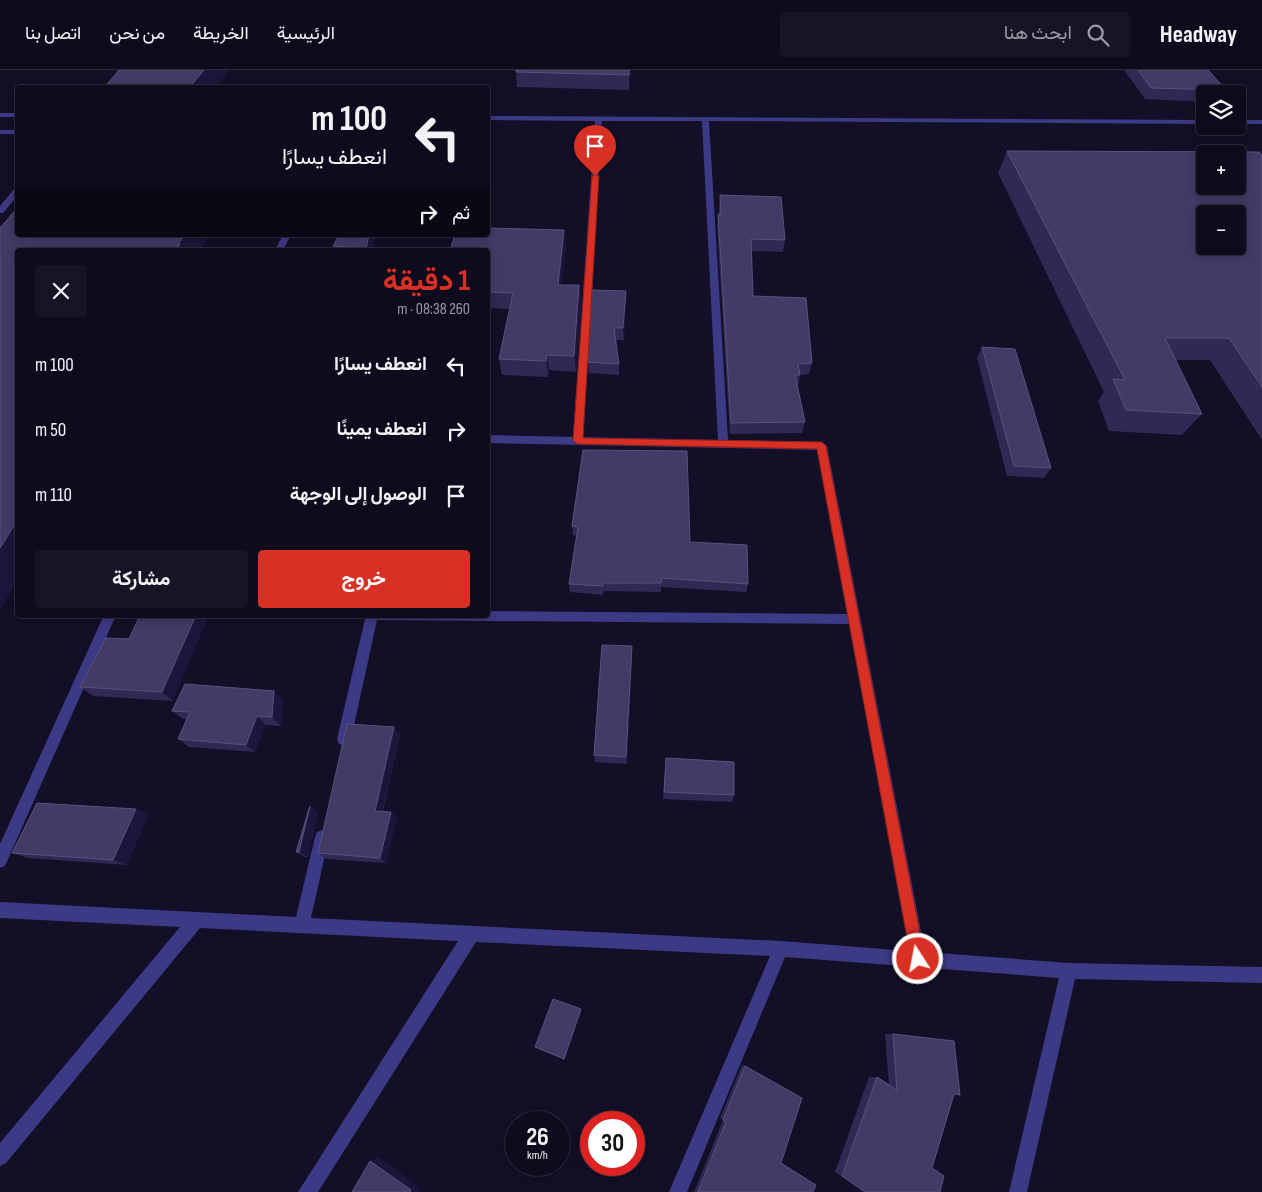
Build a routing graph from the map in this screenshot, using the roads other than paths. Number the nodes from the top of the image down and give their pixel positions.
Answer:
1 (0, 114) edge
2 (15, 115) edge
3 (490, 118) edge
4 (599, 119) junction
5 (706, 120) junction
6 (1196, 122) edge
7 (1246, 122) edge
8 (1262, 122) edge
9 (0, 132) edge
10 (15, 132) edge
11 (15, 193) edge
12 (0, 210) edge
13 (490, 439) edge
14 (578, 441) junction
15 (724, 444) junction
16 (490, 616) edge
17 (109, 618) edge
18 (371, 618) edge
19 (854, 618) junction
20 (341, 751) edge
21 (324, 828) edge
22 (0, 861) edge
23 (0, 910) edge
24 (197, 919) junction
25 (302, 924) junction
26 (472, 933) junction
27 (781, 949) junction
28 (918, 959) junction
29 (1069, 971) junction
30 (1262, 975) edge
31 (0, 1157) edge
32 (307, 1192) edge
33 (678, 1192) edge
34 (1018, 1192) edge

1 - 2 street
3 - 4 street
4 - 5 street
4 - 14 street
5 - 6 street
5 - 15 street
7 - 8 street
9 - 10 street
11 - 12 street
13 - 14 street
14 - 15 street
15 - 19 street
16 - 19 street
17 - 22 street
18 - 20 street
19 - 28 street
21 - 25 street
23 - 24 street
24 - 25 street
24 - 31 street
25 - 26 street
26 - 27 street
26 - 32 street
27 - 28 street
27 - 33 street
28 - 29 street
29 - 30 street
29 - 34 street

